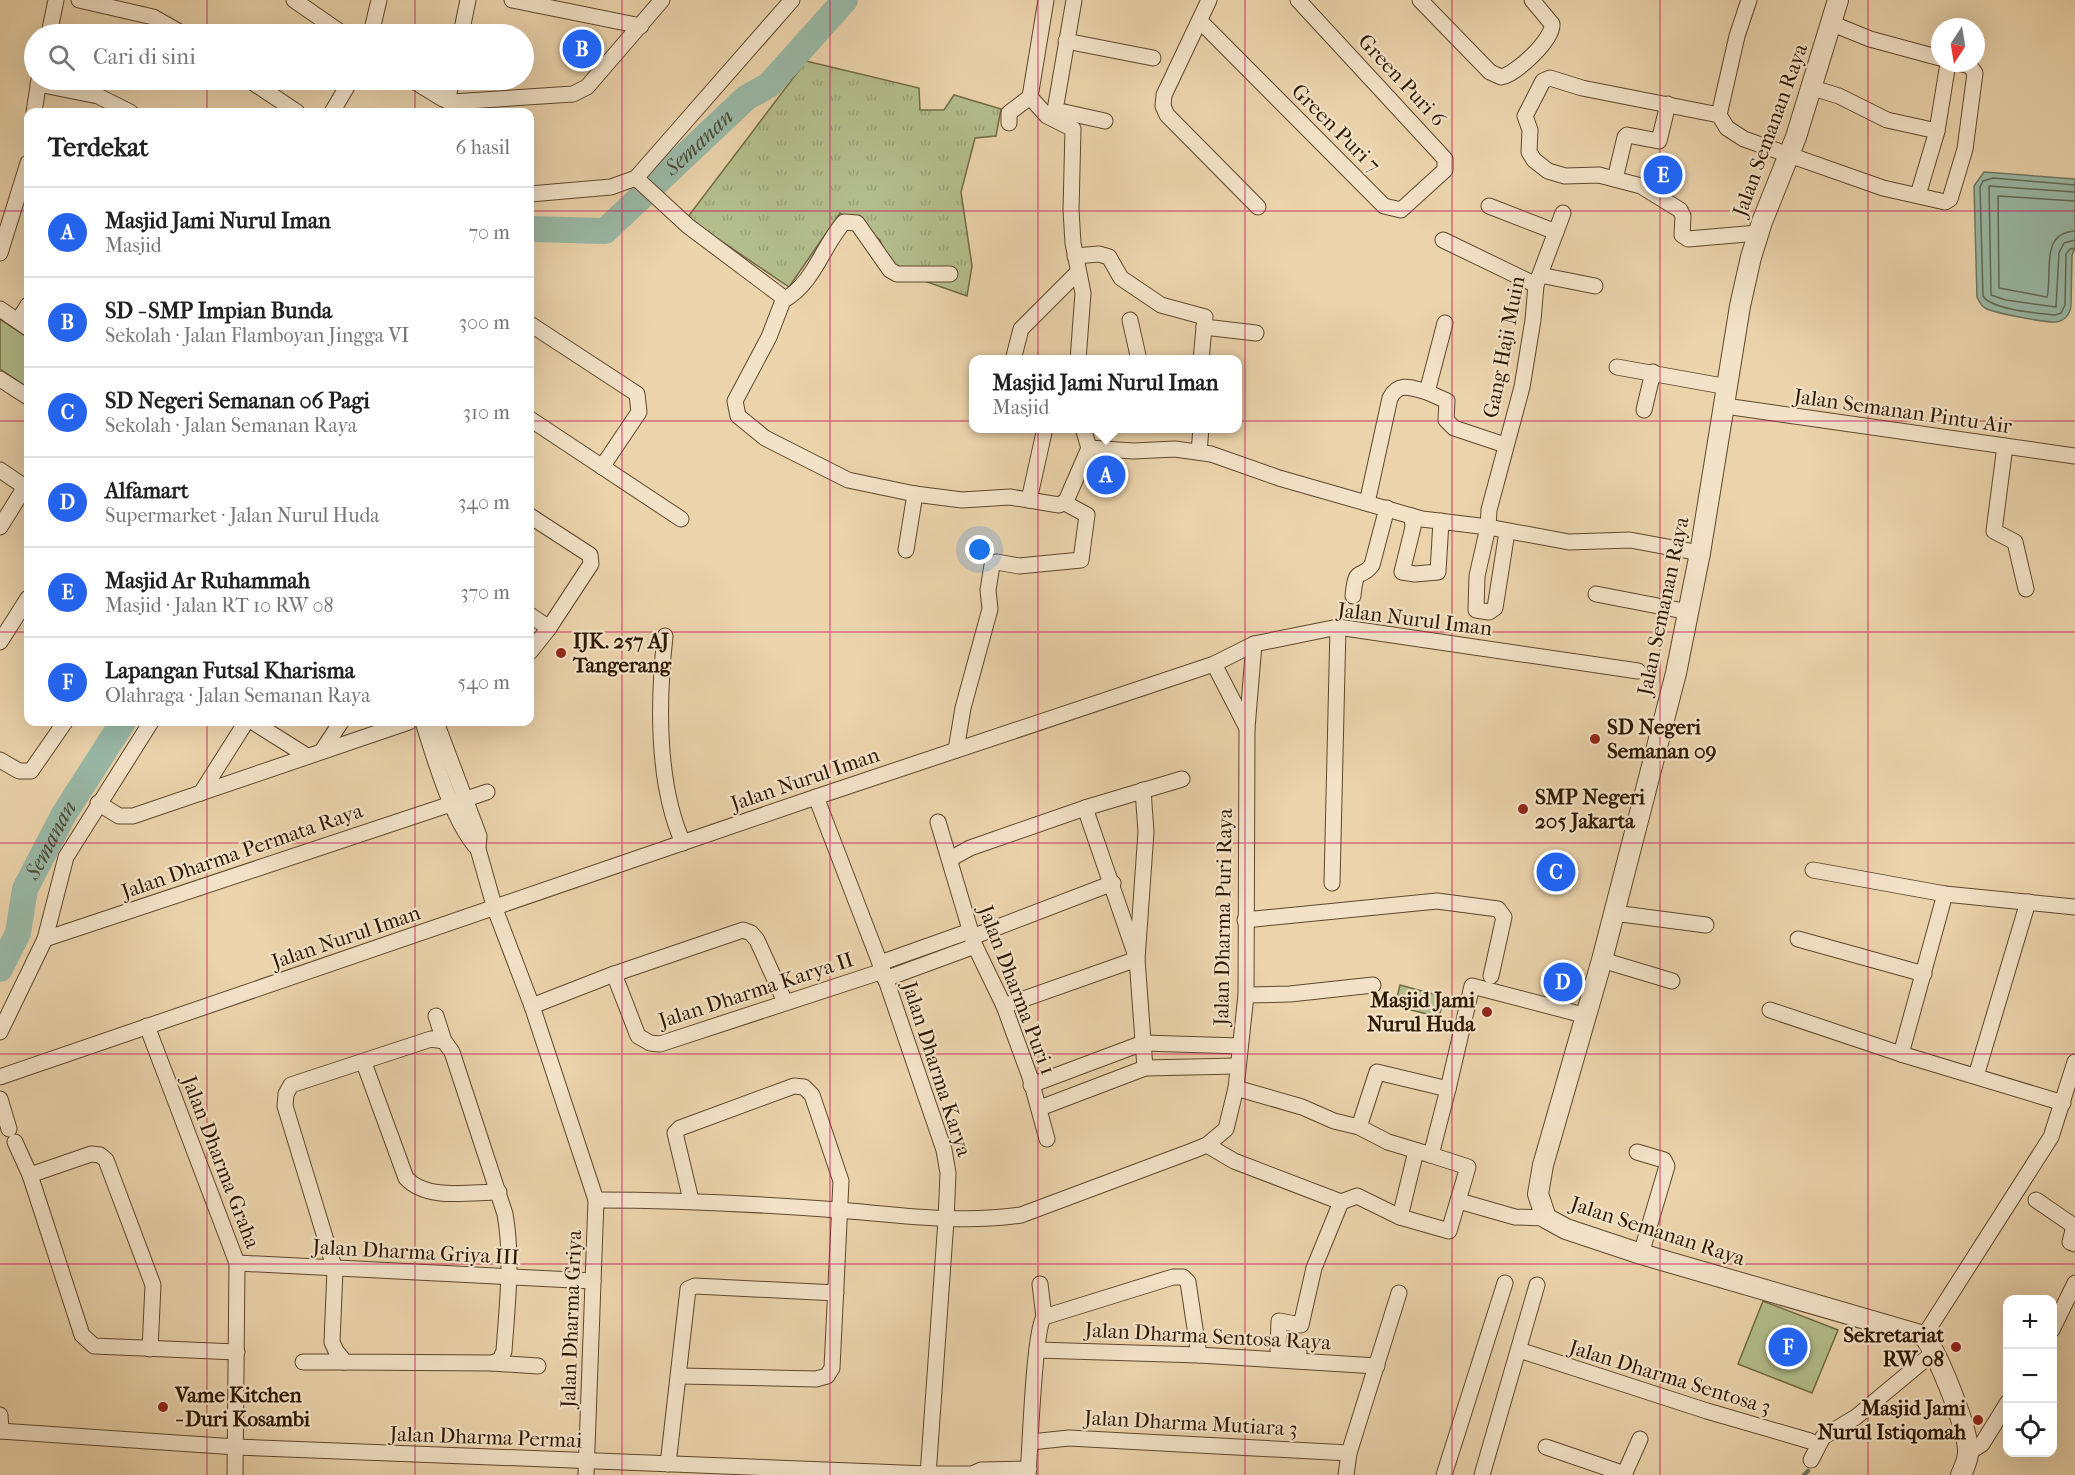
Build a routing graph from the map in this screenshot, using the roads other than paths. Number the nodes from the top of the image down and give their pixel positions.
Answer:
1 (56, 0) edge
2 (79, 0) edge
3 (294, 0) edge
4 (379, 0) edge
5 (468, 0) edge
6 (512, 0) edge
7 (662, 0) edge
8 (792, 0) edge
9 (1046, 0) edge
10 (1074, 0) edge
11 (1209, 0) edge
12 (1298, 0) edge
13 (1420, 0) edge
14 (1532, 0) edge
15 (1749, 0) edge
16 (1838, 0) edge
17 (128, 5) edge
18 (1200, 21) junction
19 (51, 24) edge
20 (165, 24) edge
21 (329, 24) edge
22 (373, 24) edge
23 (463, 24) edge
24 (1833, 24) junction
25 (641, 26) junction
26 (1066, 41) junction
27 (1931, 56) edge
28 (1153, 58) dead end
29 (1947, 72) edge
30 (1973, 72) edge
31 (1813, 88) junction
32 (37, 90) edge
33 (72, 90) edge
34 (264, 90) edge
35 (345, 90) edge
36 (429, 90) edge
37 (450, 90) edge
38 (1030, 97) junction
39 (447, 101) junction
40 (1668, 104) junction
41 (35, 108) edge
42 (122, 108) edge
43 (291, 108) edge
44 (334, 108) edge
45 (1719, 115) junction
46 (1105, 121) dead end
47 (1009, 123) dead end
48 (1937, 131) junction
49 (1789, 156) junction
50 (1446, 165) joint
51 (24, 176) edge
52 (1615, 179) junction
53 (638, 180) junction
54 (534, 194) edge
55 (1918, 195) junction
56 (1489, 206) dead end
57 (1258, 207) dead end
58 (1563, 213) dead end
59 (1556, 232) junction
60 (1758, 233) junction
61 (1443, 240) dead end
62 (0, 253) edge
63 (1075, 256) junction
64 (1078, 272) junction
65 (950, 274) dead end
66 (1538, 280) junction
67 (1595, 286) dead end
68 (784, 300) junction
69 (0, 309) edge
70 (1131, 320) dead end
71 (23, 324) edge
72 (1445, 324) dead end
73 (534, 327) edge
74 (1204, 327) junction
75 (1256, 333) dead end
76 (1014, 355) edge
77 (1078, 355) edge
78 (1138, 355) edge
79 (1201, 355) edge
80 (1617, 367) dead end
81 (1653, 372) junction
82 (0, 379) edge
83 (1427, 392) junction
84 (24, 394) edge
85 (1726, 397) junction
86 (1644, 410) dead end
87 (534, 422) edge
88 (1044, 433) edge
89 (1084, 433) edge
90 (1201, 433) edge
91 (1505, 445) junction
92 (2005, 446) junction
93 (1089, 448) junction
94 (1199, 452) junction
95 (2075, 456) edge
96 (602, 466) junction
97 (0, 470) edge
98 (24, 486) edge
99 (24, 492) edge
100 (915, 494) junction
101 (1029, 500) junction
102 (1065, 503) junction
103 (1367, 503) junction
104 (1387, 508) junction
105 (1412, 516) junction
106 (534, 519) edge
107 (681, 519) dead end
108 (1441, 521) junction
109 (0, 527) edge
110 (1488, 527) junction
111 (1507, 532) junction
112 (906, 550) dead end
113 (1700, 553) junction
114 (2026, 589) dead end
115 (1596, 594) dead end
116 (1353, 596) dead end
117 (24, 604) edge
118 (1689, 612) junction
119 (534, 618) edge
120 (1338, 627) junction
121 (549, 628) junction
122 (665, 636) dead end
123 (0, 642) edge
124 (1254, 644) junction
125 (534, 646) edge
126 (1214, 664) junction
127 (1638, 671) dead end
128 (62, 726) edge
129 (148, 726) edge
130 (243, 726) edge
131 (262, 726) edge
132 (338, 726) edge
133 (397, 726) edge
134 (425, 726) edge
135 (437, 726) edge
136 (1247, 729) junction
137 (956, 750) junction
138 (315, 754) junction
139 (0, 760) edge
140 (1182, 779) dead end
141 (1143, 790) junction
142 (487, 792) dead end
143 (201, 793) junction
144 (816, 797) junction
145 (459, 801) junction
146 (98, 803) junction
147 (1085, 808) junction
148 (938, 822) dead end
149 (683, 843) junction
150 (950, 859) junction
151 (1813, 870) dead end
152 (1113, 883) junction
153 (1332, 884) dead end
154 (1945, 894) junction
155 (2028, 902) junction
156 (2075, 907) edge
157 (495, 909) junction
158 (1614, 914) junction
159 (1245, 920) junction
160 (1706, 925) dead end
161 (972, 938) junction
162 (45, 939) junction
163 (1798, 939) dead end
164 (1137, 959) junction
165 (1602, 960) junction
166 (883, 971) junction
167 (614, 974) junction
168 (1924, 974) junction
169 (1491, 976) dead end
170 (1672, 981) dead end
171 (1373, 985) dead end
172 (1246, 995) junction
173 (785, 1002) junction
174 (532, 1006) junction
175 (1004, 1006) junction
176 (1770, 1010) dead end
177 (436, 1016) dead end
178 (1587, 1016) junction
179 (147, 1026) junction
180 (0, 1032) edge
181 (444, 1041) junction
182 (1143, 1043) junction
183 (1240, 1046) junction
184 (1901, 1054) junction
185 (2075, 1062) edge
186 (364, 1063) junction
187 (1237, 1066) junction
188 (1146, 1068) junction
189 (1976, 1076) junction
190 (0, 1077) edge
191 (1032, 1085) junction
192 (1236, 1088) junction
193 (1448, 1089) junction
194 (0, 1100) edge
195 (2063, 1104) junction
196 (1040, 1108) junction
197 (1359, 1127) junction
198 (1047, 1139) dead end
199 (1208, 1144) junction
200 (1636, 1152) dead end
201 (1424, 1153) junction
202 (30, 1175) junction
203 (499, 1192) junction
204 (596, 1200) junction
205 (691, 1200) junction
206 (2036, 1200) dead end
207 (1459, 1201) junction
208 (1341, 1202) junction
209 (840, 1210) junction
210 (1400, 1217) junction
211 (1546, 1218) junction
212 (946, 1220) junction
213 (2075, 1244) edge
214 (1641, 1254) junction
215 (237, 1263) junction
216 (335, 1270) junction
217 (508, 1278) junction
218 (593, 1281) junction
219 (1505, 1282) dead end
220 (2075, 1283) edge
221 (1040, 1284) dead end
222 (1537, 1284) dead end
223 (836, 1293) junction
224 (1399, 1293) dead end
225 (1044, 1317) junction
226 (2057, 1320) edge
227 (1929, 1344) junction
228 (150, 1349) junction
229 (1038, 1350) junction
230 (1519, 1350) junction
231 (237, 1352) junction
232 (1199, 1355) junction
233 (303, 1362) dead end
234 (345, 1362) junction
235 (1306, 1362) junction
236 (492, 1364) junction
237 (538, 1366) dead end
238 (1377, 1366) junction
239 (680, 1376) junction
240 (2006, 1403) edge
241 (0, 1415) edge
242 (0, 1431) edge
243 (1640, 1439) dead end
244 (1810, 1441) dead end
245 (1031, 1442) junction
246 (1546, 1447) dead end
247 (236, 1448) junction
248 (1349, 1453) junction
249 (1968, 1454) junction
250 (1811, 1460) dead end
251 (668, 1464) junction
252 (586, 1468) edge
253 (822, 1472) edge
254 (1029, 1472) edge
255 (1624, 1474) edge
256 (235, 1475) edge
257 (928, 1475) edge
258 (972, 1475) edge
259 (1346, 1475) edge
260 (1444, 1475) edge
261 (1482, 1475) edge
262 (1962, 1475) edge

1 - 19 street
2 - 17 street
3 - 21 street
4 - 22 street
5 - 23 street
6 - 25 street
7 - 25 street
8 - 53 street
9 - 38 street
10 - 26 street
11 - 18 street
12 - 50 street, Green Puri 6
13 - 14 street
15 - 45 street
16 - 24 street, Jalan Semanan Raya
17 - 20 street
18 - 50 street, Green Puri 7
18 - 57 street
24 - 27 street
24 - 31 street, Jalan Semanan Raya
25 - 39 street
26 - 28 street
26 - 46 street
29 - 48 street
30 - 55 street
31 - 48 street
31 - 49 street, Jalan Semanan Raya
32 - 41 street
33 - 42 street
34 - 43 street
35 - 44 street
36 - 39 street
37 - 39 street
38 - 47 street
38 - 63 street
40 - 45 street
40 - 52 street
40 - 52 street
45 - 49 street
48 - 55 street
49 - 55 street
49 - 60 street, Jalan Semanan Raya
51 - 62 street
52 - 60 street
53 - 54 street
53 - 68 street
56 - 59 street
58 - 59 street, Gang Haji Muin
59 - 66 street, Gang Haji Muin
60 - 85 street, Jalan Semanan Raya
61 - 66 street
63 - 64 street
63 - 74 street
64 - 76 street
64 - 77 street
65 - 68 street
66 - 67 street
66 - 91 street, Gang Haji Muin
68 - 100 street
69 - 71 street
70 - 78 street
72 - 83 street
73 - 96 street
74 - 75 street
74 - 79 street
80 - 81 street, Jalan Semanan Pintu Air
81 - 85 street, Jalan Semanan Pintu Air
81 - 86 street
82 - 84 street
83 - 91 street
83 - 103 street
85 - 92 street, Jalan Semanan Pintu Air
85 - 113 street, Jalan Semanan Raya
87 - 96 street
88 - 101 street
89 - 93 street
90 - 94 street
91 - 110 street, Gang Haji Muin
92 - 95 street, Jalan Semanan Pintu Air
92 - 114 street
93 - 94 street
93 - 102 street
94 - 103 street
96 - 107 street
97 - 98 street
99 - 109 street
100 - 101 street
100 - 112 street
101 - 102 street
102 - 137 street
103 - 104 street
104 - 105 street
104 - 116 street
105 - 108 street
105 - 108 street
106 - 121 street
108 - 110 street
110 - 111 street
110 - 111 street, Gang Haji Muin
111 - 113 street
113 - 118 street, Jalan Semanan Raya
115 - 118 street
117 - 123 street
118 - 158 street, Jalan Semanan Raya
119 - 121 street
120 - 124 street, Jalan Nurul Iman
120 - 127 street, Jalan Nurul Iman
120 - 153 street
121 - 125 street
122 - 149 street
124 - 126 street, Jalan Nurul Iman
124 - 136 street, Jalan Dharma Puri Raya
126 - 136 street, Jalan Dharma Puri Raya
126 - 137 street, Jalan Nurul Iman
128 - 139 street
129 - 146 street
130 - 143 street
131 - 138 street
132 - 138 street
133 - 138 street
134 - 145 street
135 - 145 street
136 - 159 street, Jalan Dharma Puri Raya
137 - 144 street, Jalan Nurul Iman
138 - 143 street
140 - 141 street
141 - 147 street
141 - 164 street
142 - 145 street, Jalan Dharma Permata Raya
143 - 146 street
144 - 149 street, Jalan Nurul Iman
144 - 166 street, Jalan Dharma Karya
145 - 157 street
145 - 162 street, Jalan Dharma Permata Raya
146 - 162 street
147 - 150 street
147 - 152 street
148 - 150 street, Jalan Dharma Puri 1
149 - 157 street, Jalan Nurul Iman
150 - 161 street, Jalan Dharma Puri 1
151 - 154 street
152 - 161 street, Jalan Dharma Karya II
152 - 164 street
154 - 155 street
154 - 168 street
155 - 156 street
155 - 189 street
157 - 174 street
157 - 179 street, Jalan Nurul Iman
158 - 160 street
158 - 165 street, Jalan Semanan Raya
159 - 169 street
159 - 172 street, Jalan Dharma Puri Raya
161 - 166 street, Jalan Dharma Karya II
161 - 175 street, Jalan Dharma Puri 1
162 - 180 street
163 - 168 street
164 - 175 street
164 - 182 street
165 - 170 street
165 - 178 street, Jalan Semanan Raya
166 - 173 street, Jalan Dharma Karya II
166 - 212 street, Jalan Dharma Karya
167 - 173 street
167 - 173 street, Jalan Dharma Karya II
167 - 174 street
168 - 184 street
171 - 172 street
172 - 183 street, Jalan Dharma Puri Raya
174 - 204 street
175 - 191 street, Jalan Dharma Puri 1
176 - 184 street
177 - 181 street
178 - 193 street
178 - 211 street, Jalan Semanan Raya
179 - 190 street, Jalan Nurul Iman
179 - 215 street, Jalan Dharma Graha
181 - 186 street
181 - 203 street
182 - 183 street
182 - 188 street
182 - 191 street
183 - 187 street, Jalan Dharma Puri Raya
184 - 189 street
185 - 195 street
186 - 203 street
186 - 216 street
187 - 188 street
187 - 192 street, Jalan Dharma Puri Raya
188 - 196 street
189 - 195 street
191 - 196 street, Jalan Dharma Puri 1
192 - 197 street
192 - 199 street, Jalan Dharma Puri Raya
193 - 197 street
193 - 201 street
194 - 202 street
195 - 227 street
196 - 198 street, Jalan Dharma Puri 1
197 - 201 street
199 - 208 street
199 - 212 street, Jalan Dharma Puri Raya
200 - 214 street
201 - 207 street
201 - 210 street
202 - 228 street
202 - 228 street
203 - 217 street
204 - 205 street, Jalan Dharma Puri Raya
204 - 218 street, Jalan Dharma Griya
205 - 209 street, Jalan Dharma Puri Raya
205 - 209 street
206 - 213 street
207 - 210 street
207 - 211 street
208 - 210 street
208 - 235 street
209 - 212 street, Jalan Dharma Puri Raya
209 - 223 street
211 - 214 street, Jalan Semanan Raya
212 - 257 street, Jalan Dharma Karya
214 - 227 street, Jalan Semanan Raya
215 - 216 street, Jalan Dharma Griya III
215 - 231 street, Jalan Dharma Graha
216 - 217 street, Jalan Dharma Griya III
216 - 234 street
217 - 218 street, Jalan Dharma Griya III
217 - 236 street
218 - 252 street, Jalan Dharma Griya
219 - 260 street
220 - 226 street
221 - 225 street
222 - 230 street
223 - 239 street
223 - 239 street
224 - 238 street
225 - 229 street
225 - 232 street
227 - 249 street
227 - 250 street
228 - 231 street
229 - 232 street, Jalan Dharma Sentosa Raya
229 - 245 street
230 - 244 street, Jalan Dharma Sentosa 3
230 - 261 street
231 - 247 street, Jalan Dharma Graha
232 - 235 street, Jalan Dharma Sentosa Raya
233 - 234 street
234 - 236 street
235 - 238 street, Jalan Dharma Sentosa Raya
236 - 237 street
238 - 248 street
239 - 251 street
240 - 249 street
241 - 242 street
242 - 247 street, Jalan Dharma Permai
243 - 255 street
245 - 248 street, Jalan Dharma Mutiara 3
245 - 254 street
246 - 255 street
247 - 252 street, Jalan Dharma Permai
247 - 256 street, Jalan Dharma Graha
248 - 259 street
249 - 262 street
251 - 252 street, Jalan Dharma Permai
251 - 253 street, Jalan Dharma Permai
253 - 257 street, Jalan Dharma Permai
254 - 258 street, Jalan Dharma Permai
257 - 258 street, Jalan Dharma Permai

